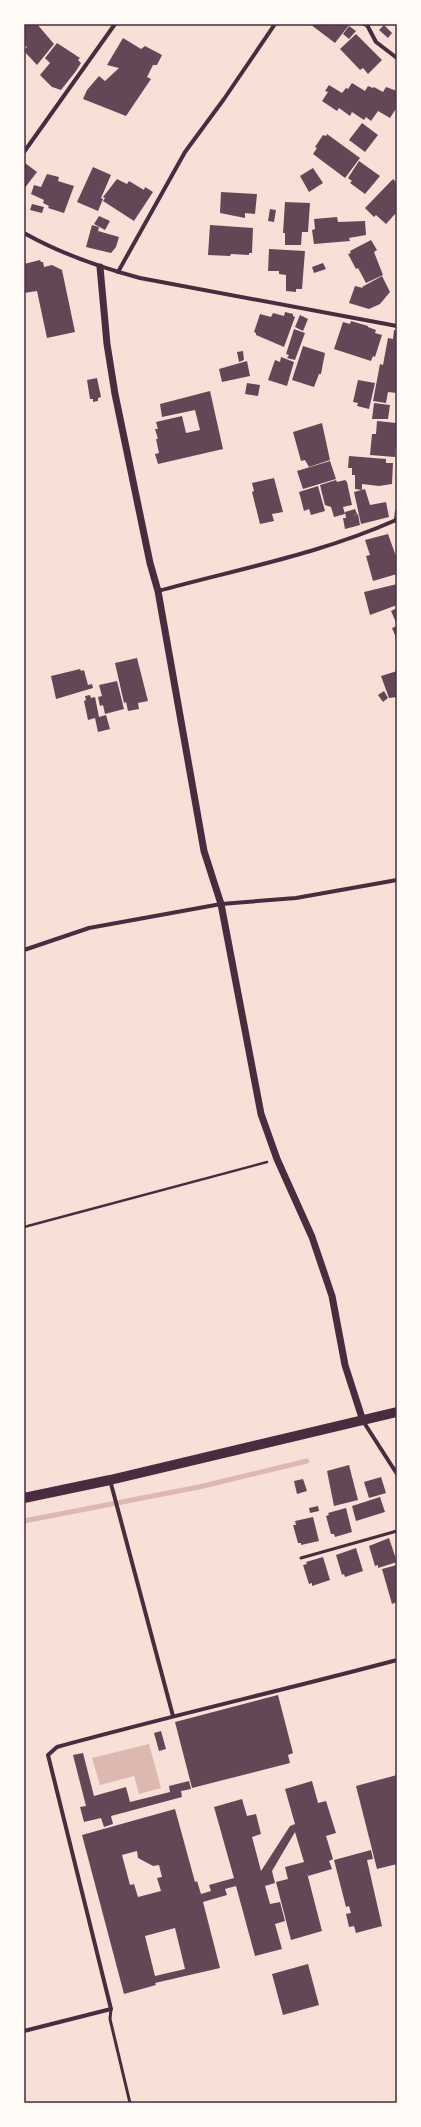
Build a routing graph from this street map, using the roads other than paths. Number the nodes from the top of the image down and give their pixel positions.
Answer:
1 (115, 24) edge
2 (275, 24) edge
3 (364, 24) edge
4 (397, 58) edge
5 (24, 152) edge
6 (24, 233) edge
7 (100, 267) junction
8 (118, 272) junction
9 (397, 326) edge
10 (397, 511) edge
11 (396, 521) edge
12 (158, 591) junction
13 (397, 880) edge
14 (221, 904) junction
15 (24, 950) edge
16 (397, 1412) edge
17 (363, 1421) junction
18 (397, 1474) edge
19 (110, 1480) junction
20 (24, 1498) edge
21 (397, 1531) edge
22 (301, 1558) dead end
23 (397, 1660) edge
24 (173, 1716) junction
25 (112, 2009) junction
26 (24, 2031) edge
27 (130, 2103) edge

1 - 5 street
2 - 8 street
3 - 4 street
6 - 7 street
7 - 8 street
7 - 12 street
8 - 9 street
10 - 11 street
11 - 12 street
12 - 14 street
13 - 14 street
14 - 15 street
14 - 17 street
16 - 17 main road
17 - 18 street
17 - 19 main road
19 - 20 main road
19 - 24 street
21 - 22 lane
23 - 24 street
24 - 25 street
25 - 26 street
25 - 27 lane

